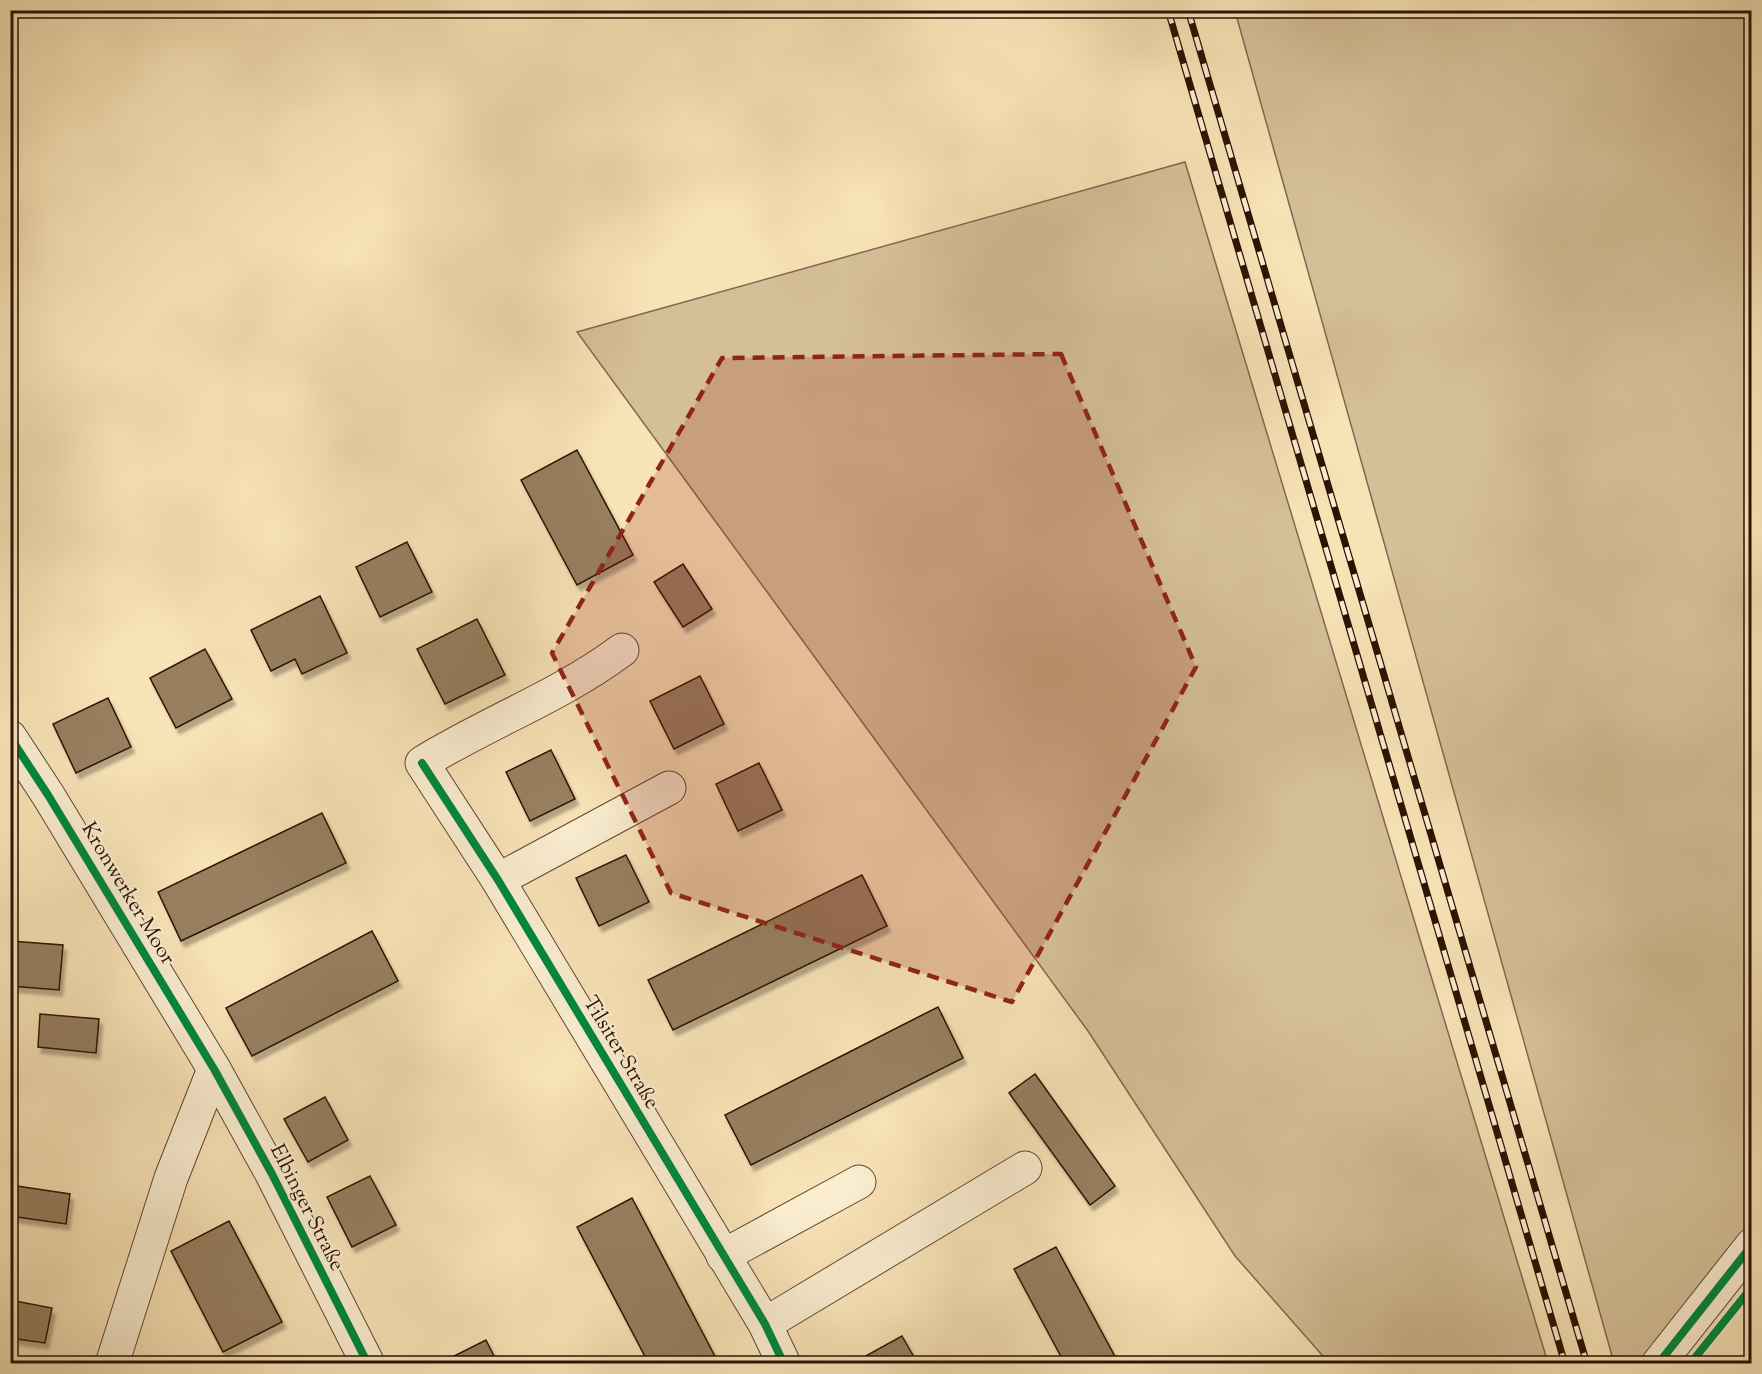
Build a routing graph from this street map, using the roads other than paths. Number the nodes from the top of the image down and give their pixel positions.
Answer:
1 (622, 650) dead end
2 (10, 737) edge
3 (669, 788) dead end
4 (498, 880) junction
5 (214, 1069) junction
6 (1025, 1168) dead end
7 (859, 1182) dead end
8 (1752, 1245) edge
9 (723, 1256) junction
10 (765, 1324) junction
11 (112, 1364) edge
12 (368, 1364) edge
13 (784, 1364) edge
14 (1658, 1364) edge

1 - 4 street, Tilsiter Straße
2 - 5 street, Kronwerker Moor
3 - 4 street
4 - 9 street, Tilsiter Straße
5 - 11 street
5 - 12 street, Elbinger Straße
6 - 10 street
7 - 9 street
8 - 14 street
9 - 10 street, Tilsiter Straße
10 - 13 street, Tilsiter Straße

